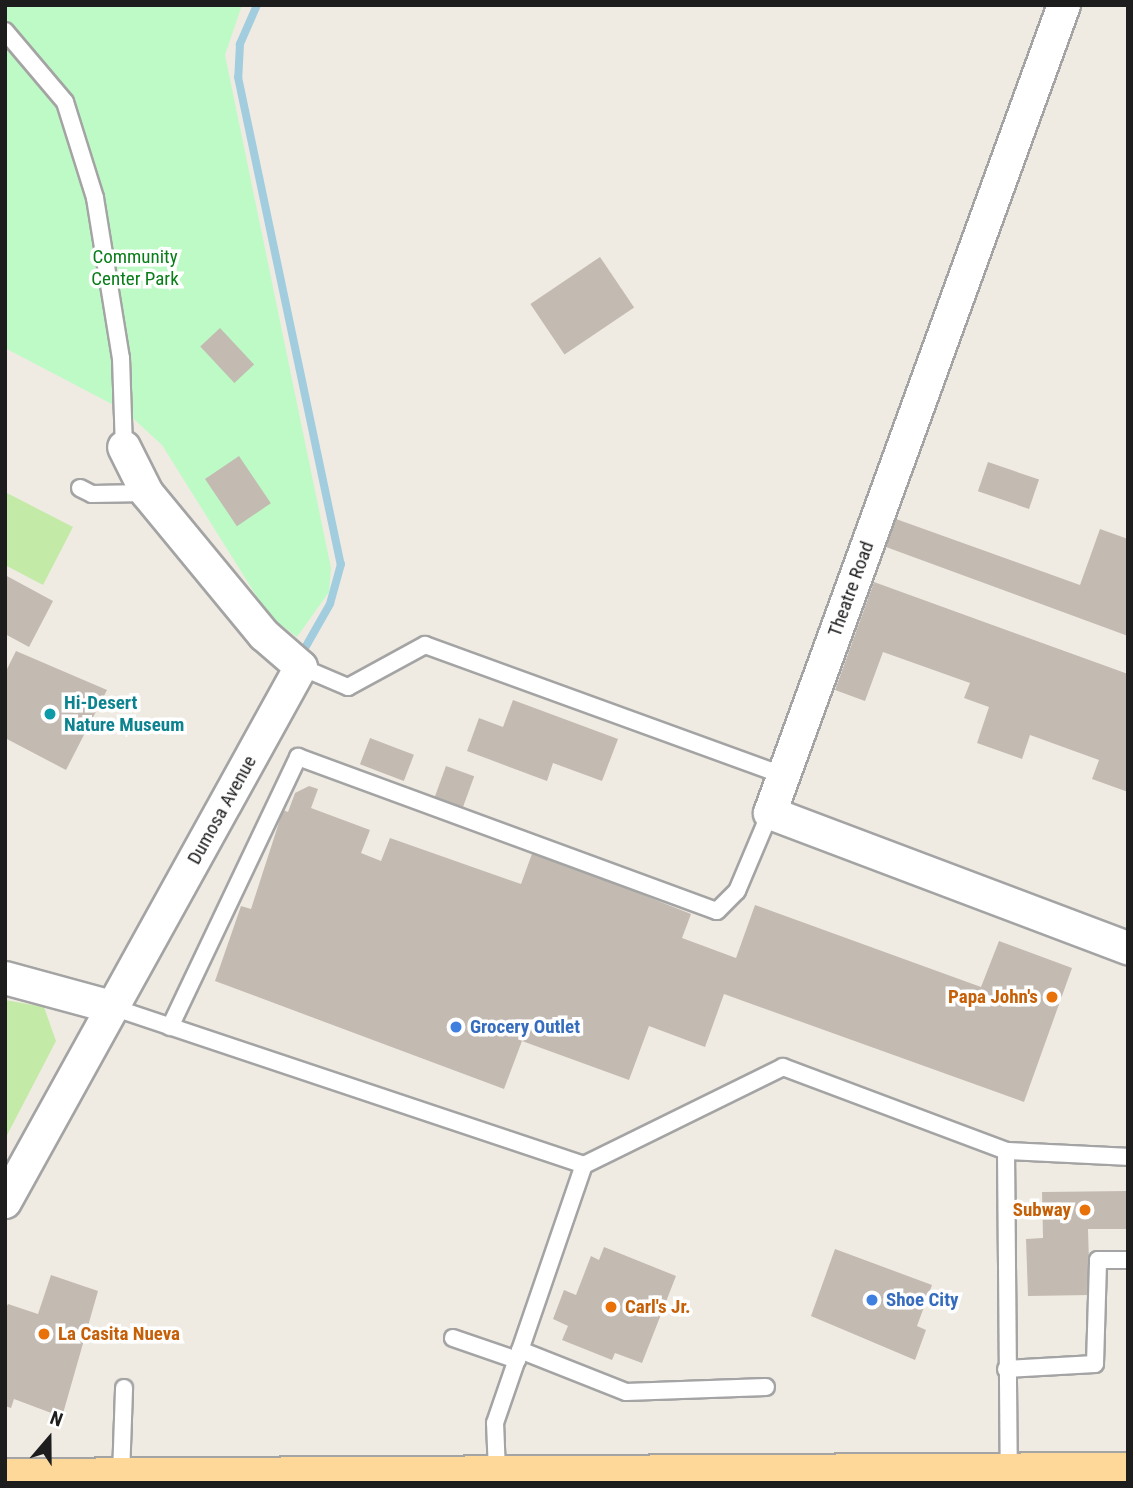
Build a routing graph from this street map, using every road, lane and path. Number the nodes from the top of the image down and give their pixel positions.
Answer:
1 (1064, 5) edge
2 (5, 32) edge
3 (124, 447) joint
4 (80, 488) dead end
5 (148, 493) junction
6 (301, 667) junction
7 (783, 775) junction
8 (770, 813) junction
9 (1128, 948) edge
10 (5, 978) edge
11 (112, 1007) junction
12 (170, 1027) junction
13 (1006, 1151) junction
14 (1128, 1157) edge
15 (584, 1165) junction
16 (13, 1171) edge
17 (5, 1202) edge
18 (1128, 1260) edge
19 (453, 1338) dead end
20 (519, 1355) junction
21 (1006, 1369) junction
22 (766, 1387) dead end
23 (124, 1388) dead end
24 (497, 1472) junction
25 (1009, 1472) junction
26 (1128, 1472) edge
27 (121, 1476) junction
28 (5, 1478) edge

1 - 7 street, Theatre Road
2 - 3 lane
3 - 5 street
4 - 5 lane
5 - 6 street
6 - 7 lane
6 - 11 street, Dumosa Avenue
7 - 8 street, Theatre Road
8 - 9 street
8 - 12 lane
10 - 11 street
11 - 12 lane
11 - 16 street, Dumosa Avenue
12 - 15 lane
13 - 14 lane
13 - 15 lane
13 - 21 lane
15 - 20 lane
16 - 17 street, Dumosa Avenue
18 - 21 lane
19 - 20 lane
20 - 22 lane
20 - 24 lane
21 - 25 lane
23 - 27 lane
24 - 25 main road
24 - 27 main road
25 - 26 main road
27 - 28 main road

